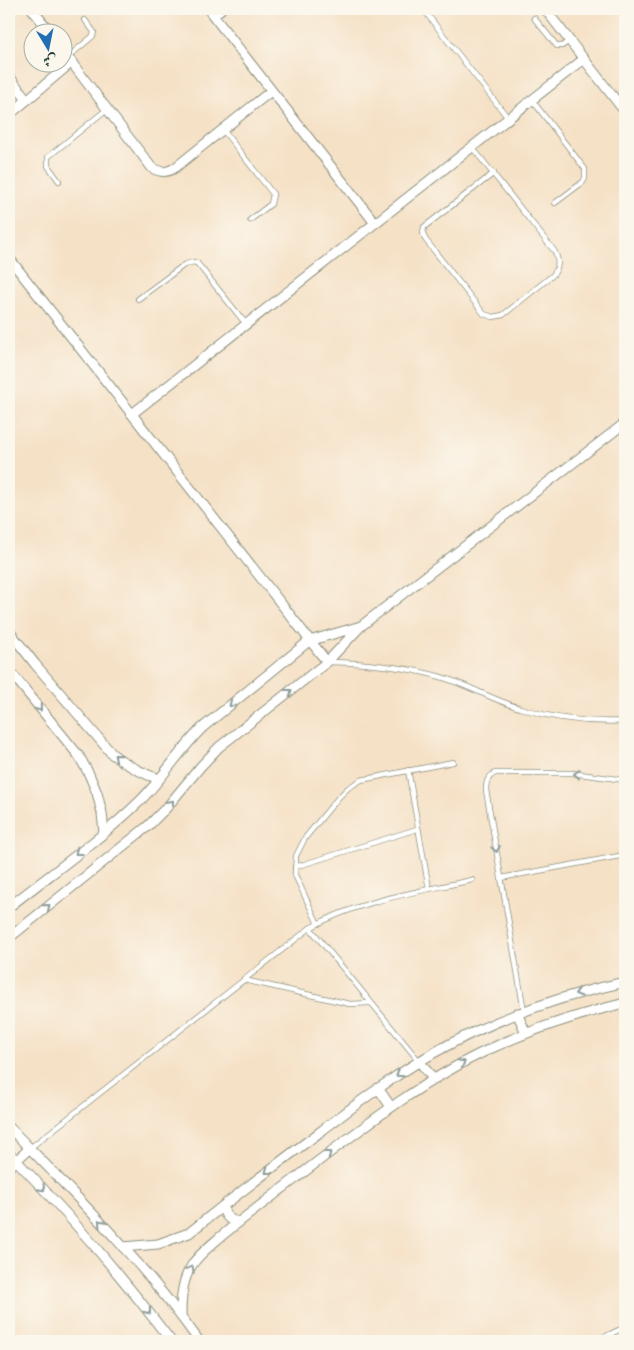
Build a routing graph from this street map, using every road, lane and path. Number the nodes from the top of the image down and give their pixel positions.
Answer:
1 (32, 9) edge
2 (221, 9) edge
3 (422, 9) edge
4 (545, 9) edge
5 (210, 12) edge
6 (534, 18) dead end
7 (85, 20) dead end
8 (42, 22) edge
9 (570, 40) junction
10 (72, 53) edge
11 (584, 58) junction
12 (72, 61) edge
13 (53, 72) edge
14 (9, 76) edge
15 (272, 91) junction
16 (27, 100) junction
17 (532, 100) junction
18 (107, 109) junction
19 (625, 112) edge
20 (9, 115) edge
21 (508, 118) junction
22 (222, 130) junction
23 (472, 147) junction
24 (494, 173) junction
25 (59, 181) dead end
26 (556, 203) dead end
27 (250, 220) dead end
28 (375, 223) junction
29 (9, 258) edge
30 (138, 299) dead end
31 (246, 324) junction
32 (132, 414) junction
33 (625, 422) edge
34 (362, 626) junction
35 (9, 631) edge
36 (309, 641) junction
37 (327, 662) junction
38 (9, 670) edge
39 (625, 721) edge
40 (453, 762) dead end
41 (408, 770) junction
42 (159, 779) junction
43 (625, 780) edge
44 (418, 829) junction
45 (104, 833) junction
46 (625, 855) edge
47 (294, 867) junction
48 (501, 878) junction
49 (472, 880) dead end
50 (430, 889) junction
51 (9, 907) edge
52 (318, 924) junction
53 (310, 928) junction
54 (9, 938) edge
55 (244, 980) junction
56 (625, 982) edge
57 (370, 1003) junction
58 (625, 1003) edge
59 (521, 1012) junction
60 (526, 1033) junction
61 (419, 1061) junction
62 (434, 1080) junction
63 (378, 1088) junction
64 (391, 1107) junction
65 (9, 1126) edge
66 (30, 1148) junction
67 (9, 1153) edge
68 (13, 1164) edge
69 (223, 1206) junction
70 (239, 1222) junction
71 (123, 1247) junction
72 (181, 1316) junction
73 (625, 1326) edge
74 (171, 1341) edge
75 (199, 1341) edge
76 (596, 1341) edge

1 - 8 street
2 - 5 street
3 - 21 lane
4 - 9 street
5 - 15 street
6 - 9 lane
7 - 10 lane
9 - 11 street
11 - 17 street
11 - 19 street
12 - 18 street
13 - 16 street
14 - 16 street
15 - 22 street
15 - 28 street
16 - 20 street
17 - 21 street
17 - 26 lane
18 - 22 street
18 - 25 lane
21 - 23 street
22 - 27 lane
23 - 24 lane
23 - 28 street
24 - 24 lane
28 - 31 street
29 - 32 street
30 - 31 lane
31 - 32 street
32 - 36 street
33 - 34 street
34 - 36 street
34 - 37 street
42 -> 35 street
36 - 37 street
36 -> 42 street
37 - 39 lane
54 -> 37 street
38 -> 45 street
40 - 41 lane
41 - 44 lane
41 - 47 lane
42 - 45 street
43 -> 48 lane
44 - 47 lane
44 - 50 lane
45 -> 51 street
46 - 48 lane
47 - 52 lane
48 - 59 lane
49 - 50 lane
50 - 52 lane
52 - 53 lane
53 - 55 lane
53 - 57 lane
55 - 57 lane
55 - 66 lane
56 -> 59 street
57 - 61 lane
58 - 60 street
59 - 60 street
59 - 61 street
62 -> 60 street
61 - 62 street
61 -> 63 street
62 - 64 street
63 - 64 street
63 -> 69 street
70 -> 64 street
65 - 66 street
66 - 68 street
71 -> 66 street
67 - 68 street
68 -> 74 street
69 - 70 street
69 - 71 street
72 -> 70 street
71 - 72 street
72 - 75 street
73 - 76 lane

